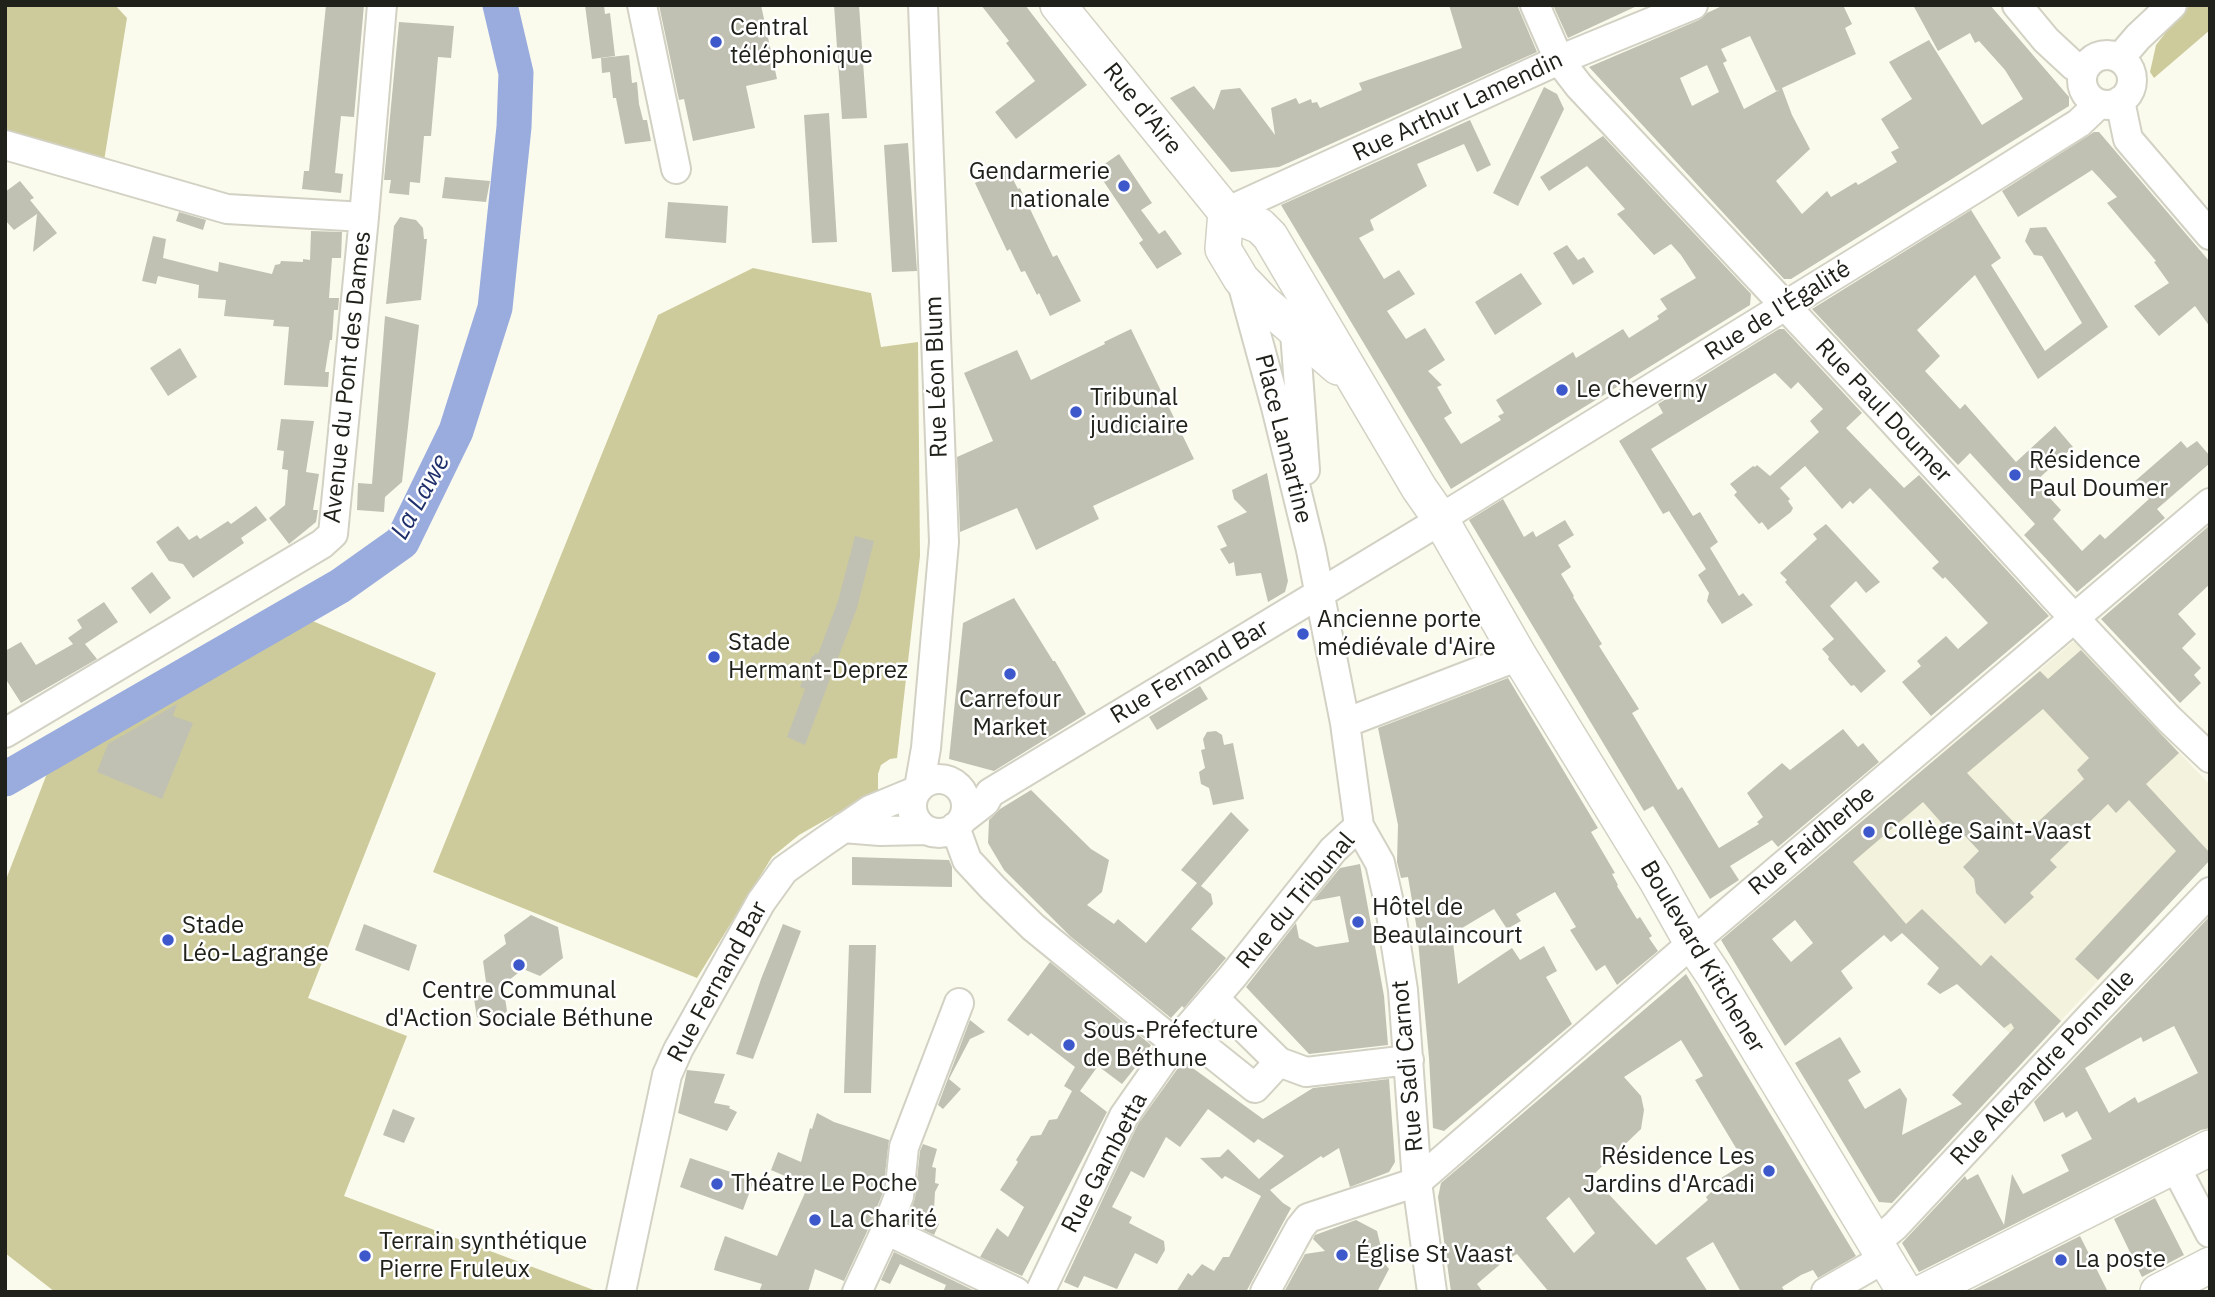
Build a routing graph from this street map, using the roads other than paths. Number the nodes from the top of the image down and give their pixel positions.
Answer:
1 (382, 5) edge
2 (642, 5) edge
3 (923, 5) edge
4 (1058, 5) edge
5 (1535, 5) edge
6 (1693, 5) edge
7 (2017, 5) edge
8 (2172, 5) edge
9 (2120, 58) junction
10 (1559, 60) junction
11 (2084, 70) junction
12 (2110, 102) junction
13 (5, 145) edge
14 (676, 169) dead end
15 (1226, 212) junction
16 (364, 218) junction
17 (2210, 234) edge
18 (1291, 268) junction
19 (1241, 279) junction
20 (1786, 307) junction
21 (1295, 330) junction
22 (1359, 385) junction
23 (2210, 503) edge
24 (1440, 519) junction
25 (1311, 550) junction
26 (1318, 594) junction
27 (2074, 618) junction
28 (1519, 656) junction
29 (1345, 723) junction
30 (5, 733) edge
31 (2210, 758) edge
32 (933, 786) junction
33 (990, 793) junction
34 (959, 823) junction
35 (1360, 826) junction
36 (843, 828) junction
37 (926, 830) junction
38 (2210, 892) edge
39 (1692, 943) junction
40 (1233, 976) joint
41 (1214, 998) junction
42 (959, 1003) dead end
43 (1180, 1038) junction
44 (1409, 1060) junction
45 (1279, 1062) junction
46 (2210, 1148) edge
47 (2175, 1166) junction
48 (1417, 1182) junction
49 (886, 1230) junction
50 (2210, 1233) edge
51 (1880, 1250) junction
52 (2210, 1265) edge
53 (621, 1292) edge
54 (857, 1292) edge
55 (1016, 1292) edge
56 (1040, 1292) edge
57 (1265, 1292) edge
58 (1432, 1292) edge
59 (1826, 1292) edge
60 (1905, 1292) edge
61 (1924, 1292) edge
62 (2158, 1292) edge

1 - 16 street, Avenue du Pont des Dames
2 - 14 street
3 - 32 street, Rue Léon Blum
4 - 15 main road, Rue d'Aire
5 - 10 street, Rue Paul Doumer
6 - 10 street, Rue Arthur Lamendin
7 - 11 street
8 - 9 street
9 - 11 street
9 - 12 street
10 - 15 street, Rue Arthur Lamendin
10 - 20 street, Rue Paul Doumer
11 - 12 street
12 - 17 street
12 - 20 street, Rue de l'Égalité
13 - 16 street
15 - 18 main road, Place Lamartine
15 - 19 main road, Place Lamartine
16 - 30 street, Avenue du Pont des Dames
18 - 21 street, Place Lamartine
18 - 22 main road, Place Lamartine
19 - 21 main road, Place Lamartine
19 - 25 street, Place Lamartine
20 - 24 street, Rue de l'Égalité
20 - 27 street, Rue Paul Doumer
21 - 22 main road, Place Lamartine
21 - 25 street, Place Lamartine
22 - 24 main road, Place Lamartine
23 - 27 street, Rue Faidherbe
24 - 26 street
24 - 28 main road, Place Lamartine
25 - 26 street
26 - 29 street
26 - 33 street, Rue Fernand Bar
27 - 31 street, Rue Paul Doumer
27 - 39 street, Rue Faidherbe
28 - 29 street
28 - 39 main road, Boulevard Kitchener
29 - 35 street, Rue Sadi Carnot
32 - 33 street
32 - 34 street
32 - 36 street, Rue Fernand Bar
32 - 37 street
33 - 34 street, Rue Fernand Bar
34 - 37 street
34 - 43 street
35 - 40 street, Rue du Tribunal
35 - 44 street, Rue Sadi Carnot
36 - 37 street
36 - 53 street, Rue Fernand Bar
38 - 51 street, Rue Alexandre Ponnelle
39 - 48 street, Rue Faidherbe
39 - 51 main road, Boulevard Kitchener
40 - 41 street, Rue Gambetta
41 - 43 street, Rue Gambetta
41 - 45 street
42 - 49 street
43 - 45 street
43 - 56 street, Rue Gambetta
44 - 45 street
44 - 48 street, Rue Sadi Carnot
46 - 47 main road
47 - 50 street
47 - 61 main road
48 - 57 street
48 - 58 street, Rue Sadi Carnot
49 - 54 street
49 - 55 street
51 - 59 street, Rue Alexandre Ponnelle
51 - 60 main road, Boulevard Kitchener
52 - 62 main road

